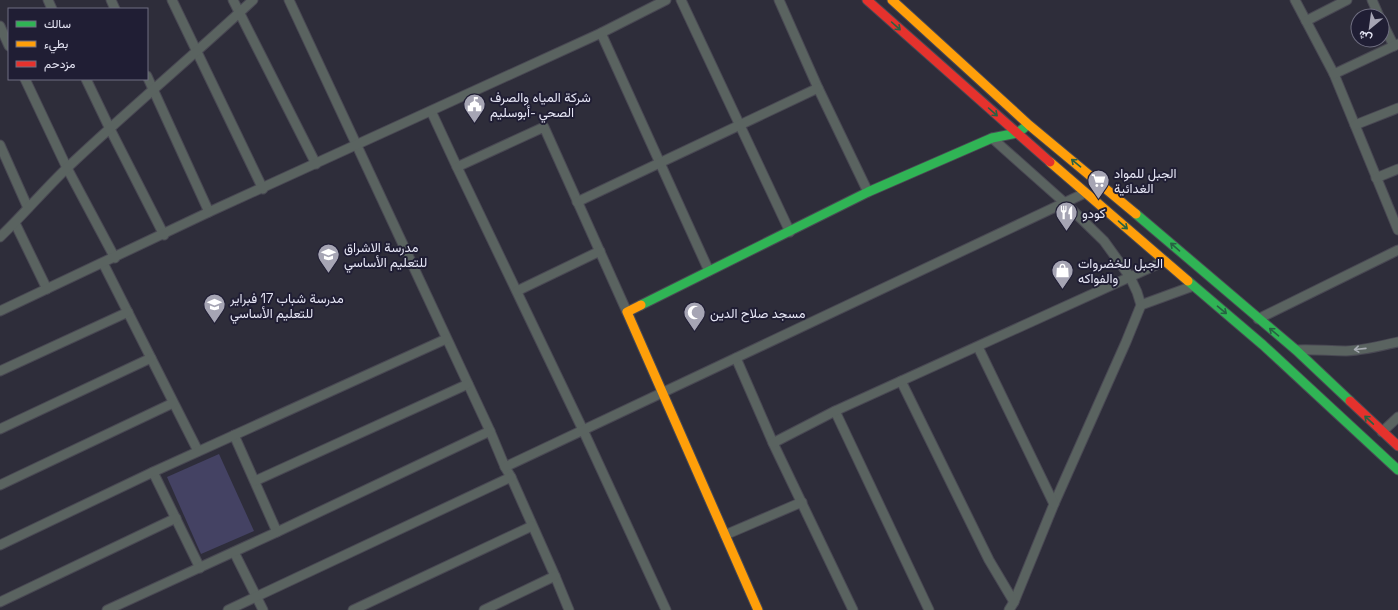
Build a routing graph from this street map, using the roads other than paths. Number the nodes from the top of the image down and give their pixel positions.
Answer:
1 (172, 0) edge
2 (232, 0) edge
3 (253, 0) edge
4 (289, 0) edge
5 (666, 0) edge
6 (681, 0) edge
7 (779, 0) edge
8 (867, 0) edge
9 (892, 0) edge
10 (1295, 0) edge
11 (1347, 0) edge
12 (239, 13) junction
13 (1306, 21) junction
14 (0, 26) edge
15 (601, 33) junction
16 (1390, 35) edge
17 (8, 44) edge
18 (1396, 45) edge
19 (196, 52) junction
20 (1334, 74) junction
21 (148, 78) edge
22 (25, 80) edge
23 (86, 80) edge
24 (818, 88) junction
25 (153, 89) junction
26 (1398, 108) edge
27 (431, 111) junction
28 (740, 125) junction
29 (1029, 125) junction
30 (1355, 125) junction
31 (110, 129) junction
32 (1017, 133) junction
33 (992, 138) junction
34 (357, 145) junction
35 (0, 146) edge
36 (660, 163) junction
37 (316, 164) junction
38 (67, 168) junction
39 (457, 168) junction
40 (1398, 169) edge
41 (1376, 178) junction
42 (263, 188) junction
43 (868, 192) junction
44 (1085, 193) junction
45 (577, 202) junction
46 (1065, 202) junction
47 (28, 208) junction
48 (209, 212) junction
49 (14, 223) junction
50 (1398, 230) edge
51 (790, 232) junction
52 (164, 235) junction
53 (0, 238) edge
54 (1398, 250) edge
55 (600, 251) junction
56 (115, 258) junction
57 (1165, 261) junction
58 (103, 263) junction
59 (709, 271) junction
60 (1130, 277) junction
61 (1194, 286) junction
62 (47, 289) junction
63 (517, 291) junction
64 (1141, 306) junction
65 (0, 311) edge
66 (128, 312) junction
67 (627, 312) junction
68 (1258, 319) junction
69 (446, 338) junction
70 (1398, 342) edge
71 (978, 347) junction
72 (1296, 350) junction
73 (151, 358) junction
74 (736, 358) junction
75 (0, 371) edge
76 (901, 381) junction
77 (468, 384) junction
78 (662, 392) junction
79 (173, 402) junction
80 (835, 411) junction
81 (1398, 417) edge
82 (0, 429) edge
83 (583, 430) junction
84 (490, 431) junction
85 (1382, 432) junction
86 (234, 435) junction
87 (773, 443) junction
88 (1369, 444) junction
89 (1398, 446) edge
90 (198, 451) junction
91 (505, 467) junction
92 (1398, 470) edge
93 (153, 472) junction
94 (511, 477) junction
95 (255, 481) junction
96 (0, 486) edge
97 (802, 502) junction
98 (1054, 504) junction
99 (176, 518) junction
100 (532, 526) junction
101 (277, 532) junction
102 (725, 535) junction
103 (0, 545) edge
104 (234, 552) junction
105 (200, 568) junction
106 (555, 576) junction
107 (256, 597) junction
108 (0, 602) edge
109 (1014, 602) junction
110 (107, 610) edge
111 (228, 610) edge
112 (262, 610) edge
113 (353, 610) edge
114 (484, 610) edge
115 (569, 610) edge
116 (666, 610) edge
117 (758, 610) edge
118 (853, 610) edge
119 (929, 610) edge
120 (1009, 610) edge

1 - 19 street
2 - 12 street
3 - 12 street
4 - 34 street
5 - 15 street
6 - 28 street
7 - 24 street
8 -> 32 main road
9 - 29 main road
10 - 13 street
11 - 13 street
12 - 19 street
12 - 37 street
13 - 20 street
14 - 17 street
15 - 27 street
15 - 36 street
16 - 18 street
18 - 20 street
19 - 25 street
19 - 42 street
20 - 30 street
21 - 25 street
22 - 38 street
23 - 31 street
24 - 28 street
24 - 43 street
25 - 31 street
25 - 48 street
26 - 30 street
27 - 34 street
27 - 39 street
28 - 36 street
28 - 51 street
29 - 32 main road
68 -> 29 main road
30 - 41 street
31 - 38 street
31 - 52 street
32 - 33 main road
32 - 44 main road
33 - 43 main road
33 - 46 street
34 - 37 street
34 - 69 street
35 - 47 street
36 - 45 street
36 - 59 street
37 - 42 street
38 - 47 street
38 - 56 street
39 - 45 street
39 - 63 street
40 - 41 street
41 - 50 street
42 - 48 street
43 - 51 main road
44 - 46 street
44 -> 57 main road
45 - 55 street
46 - 60 street
46 - 74 street
47 - 49 street
48 - 52 street
49 - 53 street
49 - 62 street
51 - 59 main road
52 - 56 street
54 - 68 street
55 - 63 street
55 - 67 street
56 - 58 street
57 - 60 street
57 - 61 main road
58 - 62 street
58 - 66 street
59 - 67 main road
60 - 64 street
60 - 71 street
61 - 64 street
61 -> 88 main road
62 - 65 street
63 - 83 street
64 - 98 street
66 - 73 street
66 - 75 street
67 - 78 main road
72 -> 68 main road
69 - 77 street
69 - 86 street
70 -> 72 street
71 - 76 street
71 - 98 street
85 -> 72 main road
73 - 79 street
73 - 82 street
74 - 78 street
74 - 87 street
76 - 80 street
76 - 109 street
77 - 84 street
77 - 95 street
78 - 83 street
78 - 102 main road
79 - 90 street
79 - 96 street
80 - 87 street
80 - 119 street
81 - 85 street
83 - 91 street
83 - 116 street
84 - 91 street
84 - 101 street
85 - 88 main road
85 - 89 main road
86 - 90 street
86 - 95 street
87 - 97 street
88 - 92 main road
90 - 93 street
91 - 94 street
93 - 99 street
93 - 103 street
94 - 100 street
94 - 107 street
95 - 101 street
97 - 102 street
97 - 118 street
98 - 109 street
99 - 105 street
99 - 108 street
100 - 106 street
100 - 113 street
101 - 104 street
102 - 117 main road
104 - 105 street
104 - 107 street
105 - 110 street
106 - 114 street
106 - 115 street
107 - 111 street
107 - 112 street
109 - 120 street

